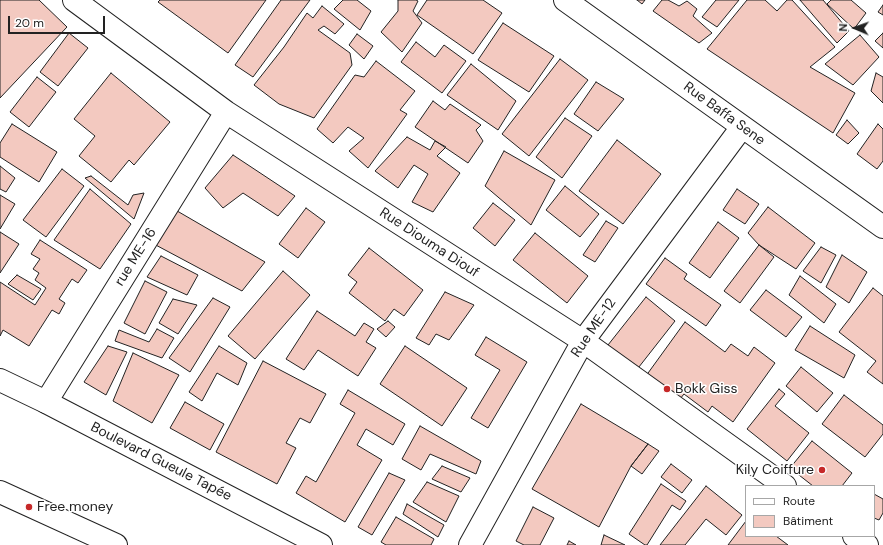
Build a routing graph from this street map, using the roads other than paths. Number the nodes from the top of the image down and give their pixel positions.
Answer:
1 (74, 0) edge
2 (565, 0) edge
3 (226, 112) junction
4 (742, 127) junction
5 (883, 227) edge
6 (583, 341) junction
7 (0, 380) edge
8 (46, 402) junction
9 (783, 485) edge
10 (0, 492) edge
11 (855, 537) edge
12 (116, 545) edge
13 (321, 545) edge
14 (470, 545) edge
15 (867, 545) edge

1 - 3 street, Rue Diouma Diouf
2 - 4 street, Rue Baffa Sene
3 - 6 street, Rue Diouma Diouf
3 - 8 street, rue ME-16
4 - 5 street, Rue Baffa Sene
4 - 6 street, Rue ME-12
6 - 9 street, Rue Diouma Diouf
6 - 14 street, Rue ME-12
7 - 8 street, Boulevard Gueule Tapée
8 - 13 street, Boulevard Gueule Tapée
10 - 12 street
11 - 15 street

